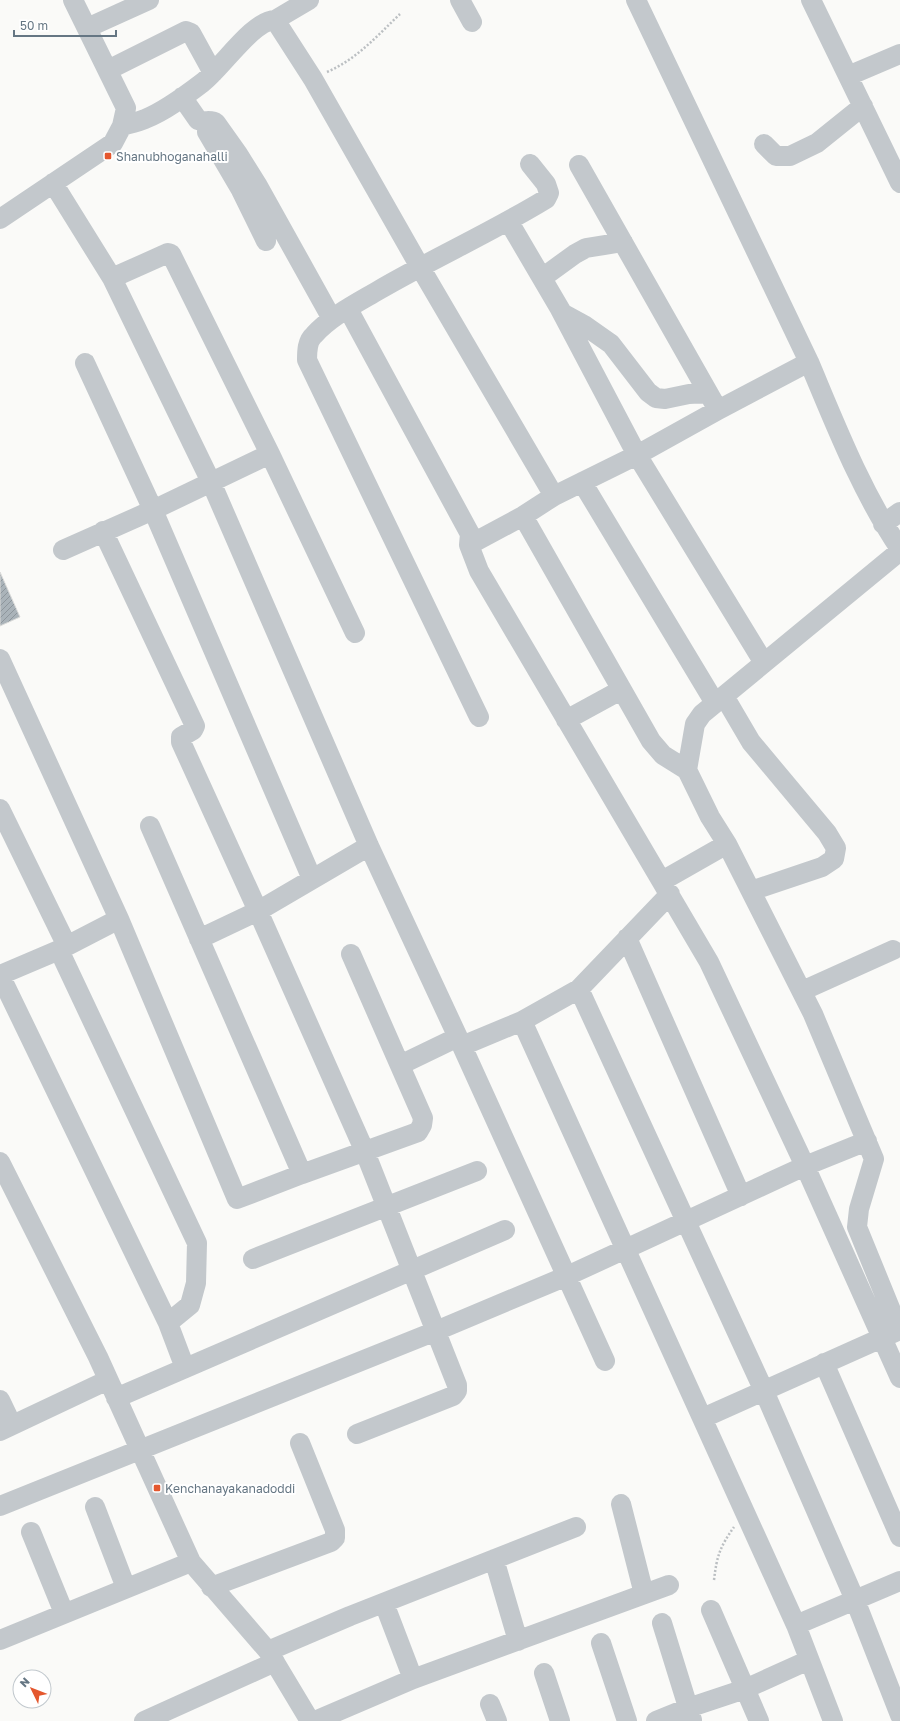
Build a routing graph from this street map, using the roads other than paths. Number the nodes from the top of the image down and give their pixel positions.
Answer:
1 (73, 0) edge
2 (149, 0) edge
3 (309, 0) edge
4 (460, 0) edge
5 (636, 0) edge
6 (811, 0) edge
7 (275, 20) junction
8 (472, 22) dead end
9 (86, 28) junction
10 (900, 54) edge
11 (108, 70) junction
12 (213, 73) junction
13 (848, 76) junction
14 (182, 97) junction
15 (863, 106) junction
16 (201, 122) junction
17 (122, 126) junction
18 (764, 144) dead end
19 (530, 164) dead end
20 (579, 164) dead end
21 (899, 180) edge
22 (53, 183) junction
23 (0, 219) edge
24 (509, 222) junction
25 (266, 242) dead end
26 (623, 242) junction
27 (420, 267) junction
28 (112, 278) junction
29 (542, 278) junction
30 (562, 313) junction
31 (340, 314) junction
32 (809, 362) junction
33 (85, 363) dead end
34 (713, 402) junction
35 (270, 454) junction
36 (636, 455) junction
37 (211, 482) junction
38 (582, 482) junction
39 (554, 496) junction
40 (153, 510) junction
41 (900, 512) edge
42 (523, 516) junction
43 (883, 524) junction
44 (103, 531) junction
45 (469, 545) junction
46 (63, 550) dead end
47 (900, 550) edge
48 (355, 633) dead end
49 (0, 660) edge
50 (764, 663) junction
51 (621, 690) junction
52 (720, 700) junction
53 (479, 717) dead end
54 (566, 720) junction
55 (687, 770) junction
56 (0, 809) edge
57 (150, 826) dead end
58 (728, 844) junction
59 (369, 846) junction
60 (312, 879) junction
61 (666, 888) junction
62 (751, 891) junction
63 (258, 911) junction
64 (119, 919) junction
65 (627, 938) junction
66 (199, 939) junction
67 (63, 948) junction
68 (893, 950) dead end
69 (351, 954) dead end
70 (0, 975) edge
71 (579, 989) junction
72 (802, 991) junction
73 (522, 1021) junction
74 (460, 1042) junction
75 (400, 1065) junction
76 (867, 1141) junction
77 (364, 1152) junction
78 (805, 1166) junction
79 (2, 1169) edge
80 (477, 1172) dead end
81 (302, 1174) junction
82 (741, 1196) junction
83 (387, 1208) junction
84 (686, 1220) junction
85 (505, 1230) dead end
86 (626, 1249) junction
87 (254, 1259) dead end
88 (412, 1270) junction
89 (567, 1276) junction
90 (168, 1323) junction
91 (436, 1331) junction
92 (894, 1332) edge
93 (605, 1361) dead end
94 (824, 1362) junction
95 (185, 1368) junction
96 (900, 1378) edge
97 (112, 1389) junction
98 (764, 1390) junction
99 (0, 1400) edge
100 (703, 1418) junction
101 (6, 1428) edge
102 (357, 1434) dead end
103 (300, 1443) dead end
104 (140, 1450) junction
105 (621, 1504) dead end
106 (0, 1506) edge
107 (95, 1507) dead end
108 (576, 1527) dead end
109 (31, 1532) dead end
110 (900, 1537) edge
111 (494, 1559) junction
112 (191, 1562) junction
113 (900, 1581) edge
114 (668, 1585) dead end
115 (211, 1587) junction
116 (126, 1588) junction
117 (644, 1594) junction
118 (855, 1600) junction
119 (384, 1603) junction
120 (711, 1610) dead end
121 (64, 1612) junction
122 (662, 1623) dead end
123 (796, 1625) junction
124 (2, 1633) edge
125 (518, 1641) junction
126 (601, 1643) dead end
127 (271, 1657) junction
128 (809, 1660) junction
129 (544, 1674) dead end
130 (413, 1679) junction
131 (745, 1689) junction
132 (690, 1715) edge
133 (900, 1715) edge
134 (144, 1721) edge
135 (310, 1721) edge
136 (315, 1721) edge
137 (560, 1721) edge
138 (627, 1721) edge
139 (656, 1721) edge
140 (759, 1721) edge
141 (833, 1721) edge

1 - 9 street
2 - 9 street
3 - 7 street
4 - 8 street
5 - 32 street
6 - 13 street
7 - 12 street
7 - 27 street
9 - 11 street
10 - 13 street
11 - 12 street
11 - 17 street
12 - 14 street
13 - 15 street
14 - 16 street
14 - 17 street
15 - 18 street
15 - 21 street
16 - 25 street
16 - 31 street
17 - 22 street
19 - 24 street
20 - 26 street
22 - 23 street
22 - 28 street
24 - 27 street
24 - 29 street
26 - 29 street
26 - 34 street
27 - 31 street
27 - 39 street
28 - 35 street
28 - 37 street
29 - 30 street
30 - 34 street
30 - 36 street
31 - 45 street
31 - 53 street
32 - 34 street
32 - 43 street
33 - 40 street
34 - 36 street
35 - 37 street
35 - 48 street
36 - 38 street
36 - 50 street
37 - 40 street
37 - 59 street
38 - 39 street
38 - 52 street
39 - 42 street
40 - 44 street
40 - 60 street
41 - 43 street
42 - 45 street
42 - 51 street
43 - 47 street
44 - 46 street
44 - 63 street
45 - 54 street
47 - 50 street
49 - 64 street
50 - 52 street
51 - 54 street
51 - 55 street
52 - 55 street
52 - 62 street
54 - 61 street
55 - 58 street
56 - 67 street
57 - 66 street
58 - 61 street
58 - 62 street
59 - 60 street
59 - 74 street
60 - 63 street
61 - 65 street
61 - 78 street
62 - 72 street
63 - 66 street
63 - 77 street
64 - 67 street
64 - 81 street
65 - 71 street
65 - 82 street
66 - 81 street
67 - 70 street
67 - 90 street
68 - 72 street
69 - 75 street
70 - 90 street
71 - 73 street
71 - 84 street
72 - 76 street
73 - 74 street
73 - 86 street
74 - 75 street
74 - 89 street
75 - 77 street
76 - 78 street
76 - 92 street
77 - 81 street
77 - 83 street
78 - 82 street
78 - 92 street
79 - 97 street
80 - 83 street
82 - 84 street
83 - 87 street
83 - 88 street
84 - 86 street
84 - 98 street
85 - 88 street
86 - 89 street
86 - 100 street
88 - 91 street
88 - 95 street
89 - 91 street
89 - 93 street
90 - 95 street
91 - 102 street
91 - 104 street
92 - 94 street
92 - 96 street
94 - 98 street
94 - 110 street
95 - 97 street
97 - 101 street
97 - 104 street
98 - 100 street
98 - 118 street
99 - 101 street
100 - 123 street
103 - 115 street
104 - 106 street
104 - 112 street
105 - 117 street
107 - 116 street
108 - 111 street
109 - 121 street
111 - 119 street
111 - 125 street
112 - 115 street
112 - 116 street
113 - 118 street
114 - 117 street
115 - 127 street
116 - 121 street
117 - 125 street
118 - 123 street
118 - 133 street
119 - 127 street
119 - 130 street
120 - 131 street
121 - 124 street
122 - 132 street
123 - 128 street
125 - 130 street
126 - 138 street
127 - 134 street
127 - 135 street
128 - 131 street
128 - 141 street
129 - 137 street
130 - 136 street
131 - 132 street
131 - 140 street
132 - 139 street

